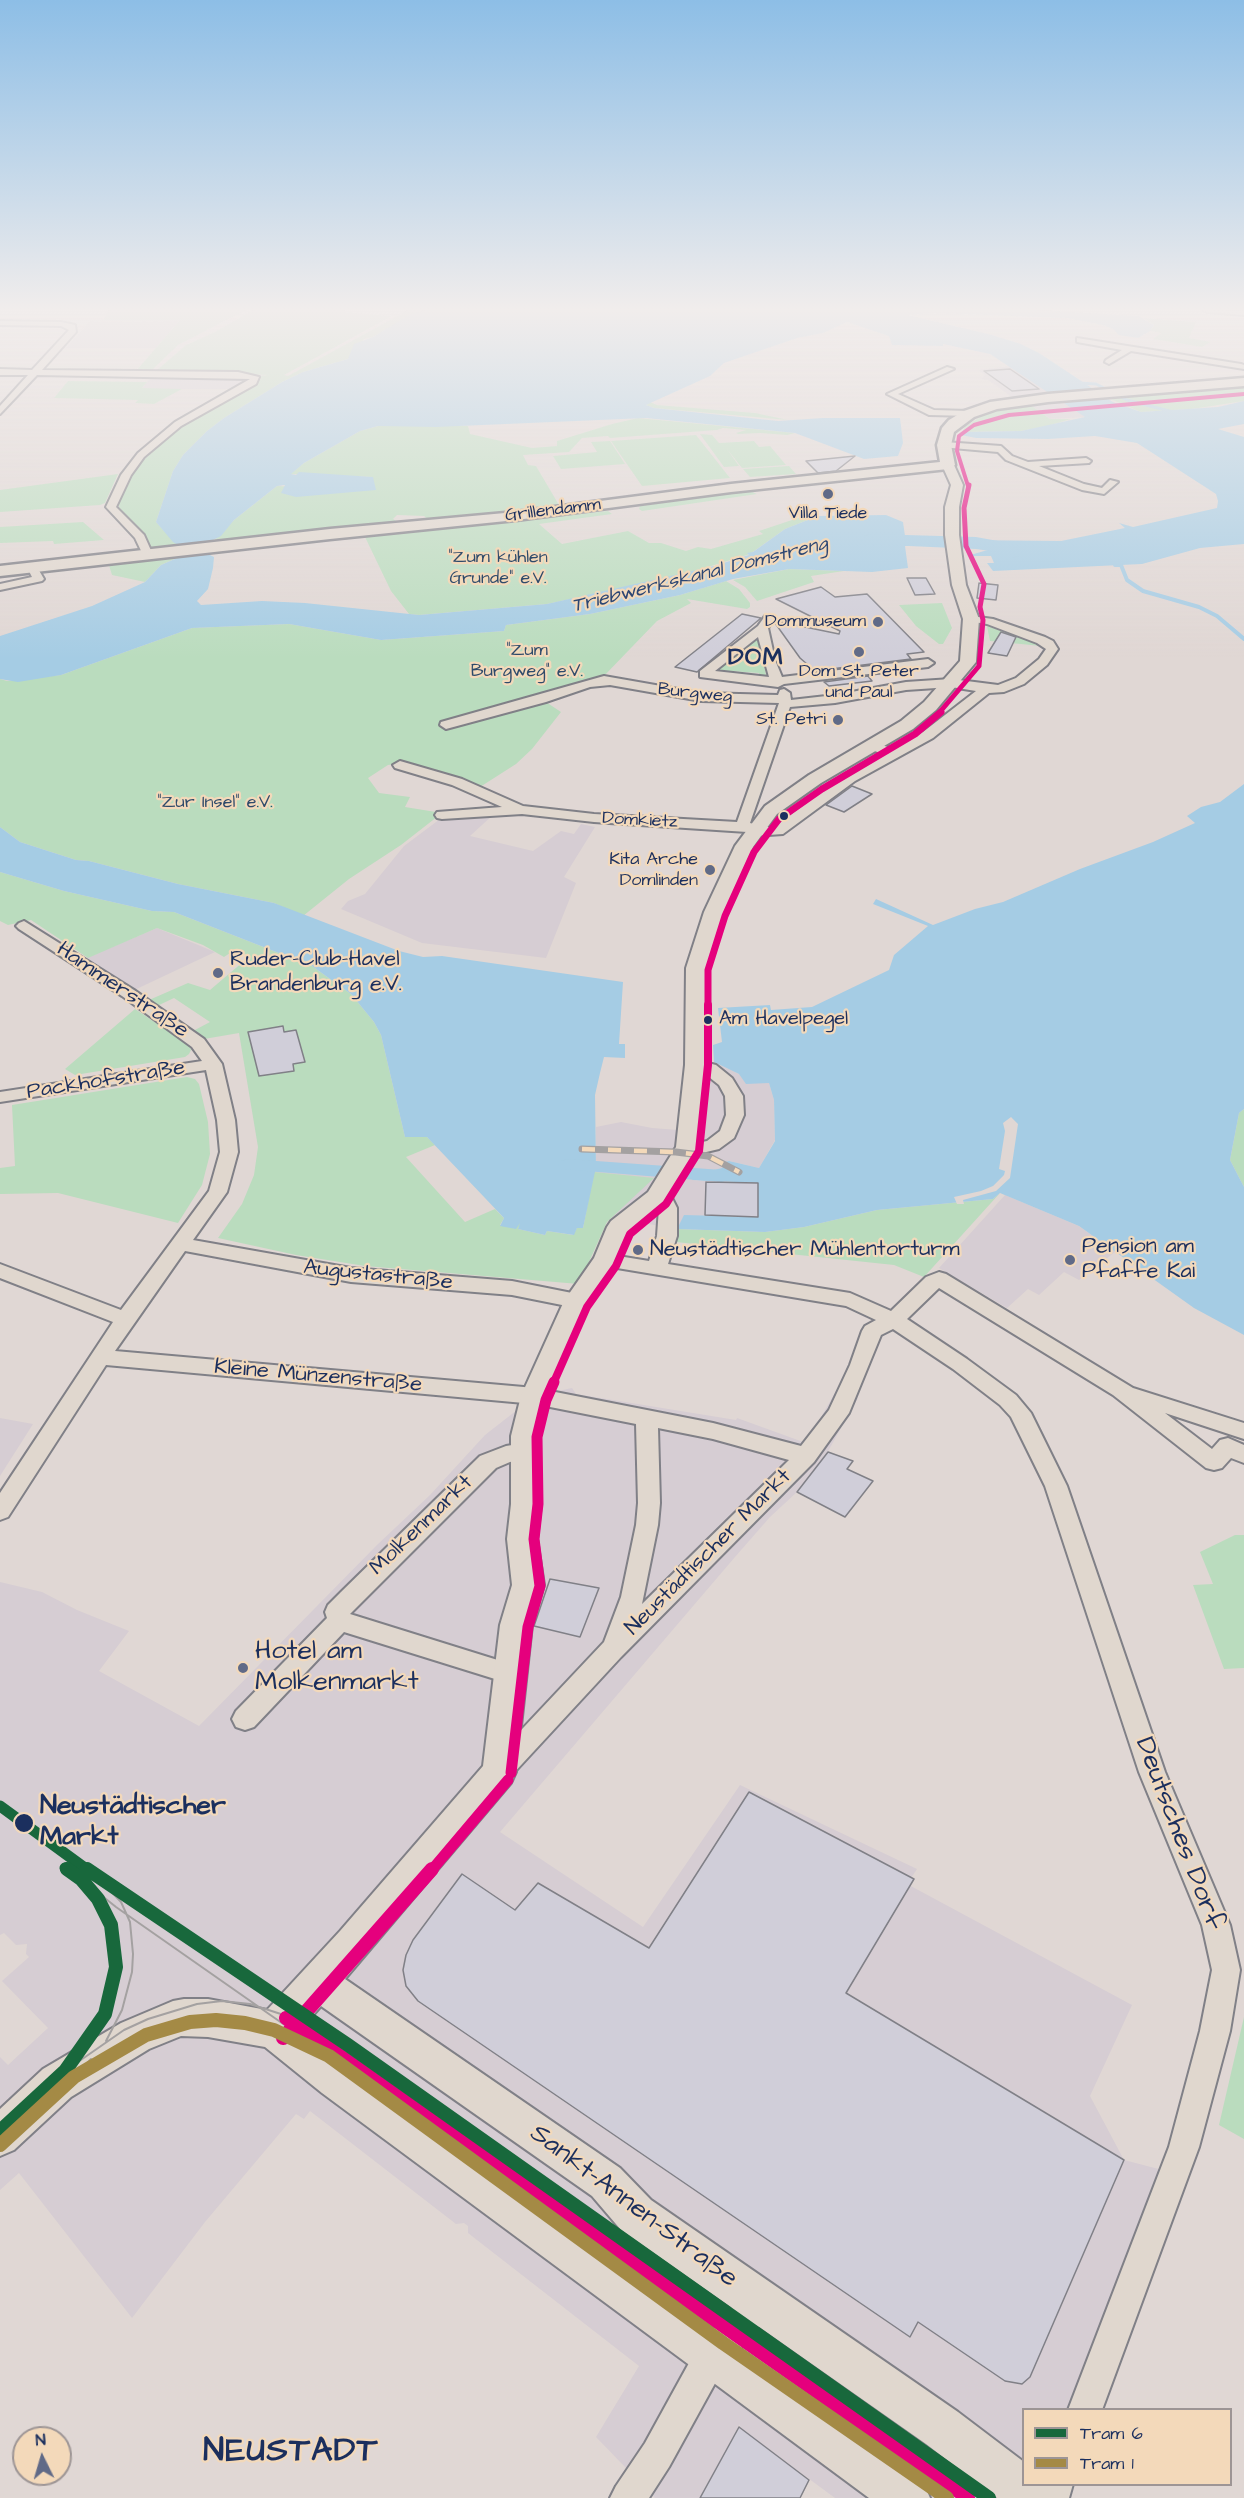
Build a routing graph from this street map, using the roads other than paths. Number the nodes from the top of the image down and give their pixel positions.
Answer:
1 (175, 427) edge
2 (950, 427) edge
3 (944, 445) junction
4 (1086, 461) dead end
5 (1026, 464) junction
6 (948, 465) junction
7 (1113, 482) dead end
8 (153, 554) junction
9 (32, 567) junction
10 (0, 571) edge
11 (0, 587) edge
12 (969, 613) junction
13 (928, 663) dead end
14 (888, 668) junction
15 (951, 682) junction
16 (906, 686) junction
17 (986, 689) junction
18 (782, 692) junction
19 (446, 725) dead end
20 (874, 746) junction
21 (894, 754) junction
22 (400, 765) dead end
23 (522, 810) junction
24 (442, 815) dead end
25 (751, 829) junction
26 (24, 926) dead end
27 (213, 1064) junction
28 (696, 1065) junction
29 (0, 1097) edge
30 (683, 1155) junction
31 (662, 1190) junction
32 (179, 1244) junction
33 (606, 1260) junction
34 (657, 1268) junction
35 (0, 1271) edge
36 (577, 1301) junction
37 (125, 1318) junction
38 (894, 1320) junction
39 (100, 1357) junction
40 (1121, 1390) junction
41 (535, 1396) junction
42 (647, 1419) junction
43 (1238, 1440) edge
44 (525, 1451) junction
45 (806, 1456) junction
46 (0, 1511) edge
47 (340, 1621) junction
48 (612, 1650) junction
49 (511, 1674) junction
50 (245, 1719) dead end
51 (499, 1772) junction
52 (318, 1982) junction
53 (274, 2030) junction
54 (0, 2136) edge
55 (758, 2299) junction
56 (712, 2355) junction
57 (1084, 2408) edge
58 (628, 2498) edge
59 (907, 2498) edge
60 (1034, 2498) edge

1 - 8 street
2 - 3 main road
3 - 5 street
3 - 6 main road
4 - 5 street
5 - 7 street
6 - 8 main road, Grillendamm
6 - 12 street
8 - 9 main road, Grillendamm
9 - 10 main road, Grillendamm
9 - 11 street
12 - 15 street
12 - 17 street
13 - 14 street
14 - 16 street
14 - 18 street
15 - 16 street, Burgweg
15 - 17 street, Burgweg
15 - 20 street
16 - 18 street, Burgweg
17 - 21 street, Domkietz
18 - 18 street
18 - 19 street, Burgweg
18 - 25 street
20 - 21 street
20 - 25 street
21 - 25 street, Domkietz
22 - 23 street, Domkietz
23 - 24 street, Domkietz
23 - 25 street, Domkietz
25 - 28 street
26 - 27 street, Hammerstraße
27 - 29 street, Packhofstraße
27 - 32 street, Hammerstraße
28 - 30 street
28 - 30 street
30 - 31 street
31 - 33 street
31 - 34 street
32 - 36 street, Augustastraße
32 - 37 street, Hammerstraße
33 - 34 street, Deutsches Dorf
33 - 36 street
34 - 38 street, Deutsches Dorf
35 - 37 street
36 - 41 street
37 - 39 street, Hammerstraße
38 - 40 street, Neustädtischer Markt
38 - 45 street, Neustädtischer Markt
38 - 57 street, Deutsches Dorf
39 - 41 street, Kleine Münzenstraße
39 - 46 street, Hammerstraße
40 - 43 street
40 - 43 street
41 - 42 street, Neustädtischer Markt
41 - 44 street
42 - 45 street, Neustädtischer Markt
42 - 48 street, Neustädtischer Markt
44 - 47 street, Molkenmarkt
44 - 49 street
45 - 48 street, Neustädtischer Markt
47 - 49 street
47 - 50 street, Molkenmarkt
48 - 51 street, Neustädtischer Markt
49 - 51 street
51 - 52 street, Neustädtischer Markt
52 - 53 street, Neustädtischer Markt
52 - 55 street, Sankt-Annen-Straße
53 - 54 street
53 - 56 street
55 - 56 street
55 - 60 street, Sankt-Annen-Straße
56 - 58 street
56 - 59 street

